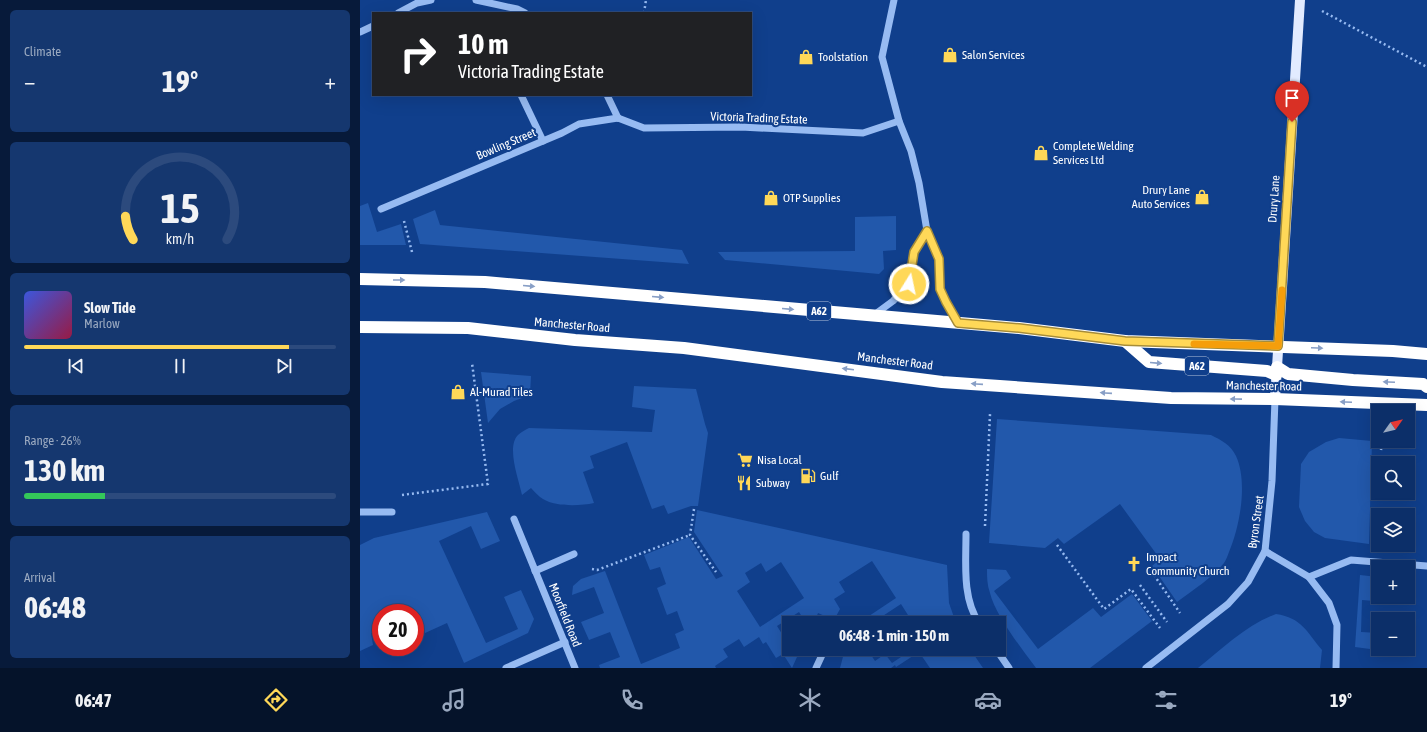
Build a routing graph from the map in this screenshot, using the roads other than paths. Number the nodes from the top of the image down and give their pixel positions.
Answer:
1 (431, 0) edge
2 (476, 0) edge
3 (894, 0) edge
4 (1300, 3) edge
5 (400, 12) edge
6 (523, 12) edge
7 (372, 26) edge
8 (360, 32) edge
9 (522, 96) edge
10 (607, 96) edge
11 (618, 118) junction
12 (899, 121) junction
13 (543, 141) junction
14 (381, 209) dead end
15 (927, 231) junction
16 (360, 279) edge
17 (872, 316) junction
18 (958, 323) junction
19 (360, 326) edge
20 (1125, 341) junction
21 (1278, 346) junction
22 (1427, 354) edge
23 (1276, 371) junction
24 (1427, 387) edge
25 (1275, 400) junction
26 (1427, 405) edge
27 (360, 512) edge
28 (392, 512) dead end
29 (514, 519) dead end
30 (966, 534) dead end
31 (1265, 551) junction
32 (574, 554) dead end
33 (1427, 566) edge
34 (535, 571) junction
35 (1309, 577) junction
36 (974, 616) edge
37 (565, 642) junction
38 (822, 656) edge
39 (1001, 656) edge
40 (506, 668) edge
41 (575, 668) edge
42 (816, 668) edge
43 (1009, 668) edge
44 (1146, 668) edge
45 (1336, 668) edge

1 - 5 street
2 - 6 street
3 - 12 street
4 - 21 main road, Drury Lane
7 - 8 street
9 - 13 street
10 - 11 street
11 - 12 street, Victoria Trading Estate
11 - 13 street, Bowling Street
12 - 15 street
13 - 14 street, Bowling Street
15 - 17 street
15 - 18 street
16 -> 17 highway, A62
17 - 18 highway, A62
18 - 20 highway, A62
25 -> 19 highway, Manchester Road
20 - 21 highway, A62
20 -> 23 highway, A62
21 -> 22 highway, A62
21 - 23 main road, Drury Lane
24 -> 23 highway, A62
23 - 25 main road, Drury Lane
26 -> 25 highway, Manchester Road
25 - 31 street, Byron Street
27 - 28 street
29 - 34 street, Moorfield Road
30 - 36 street
31 - 35 street
31 - 44 street, Byron Street
32 - 34 street
33 - 35 street
34 - 37 street, Moorfield Road
35 - 45 street
37 - 40 street
37 - 41 street, Moorfield Road
38 - 42 street
39 - 43 street

